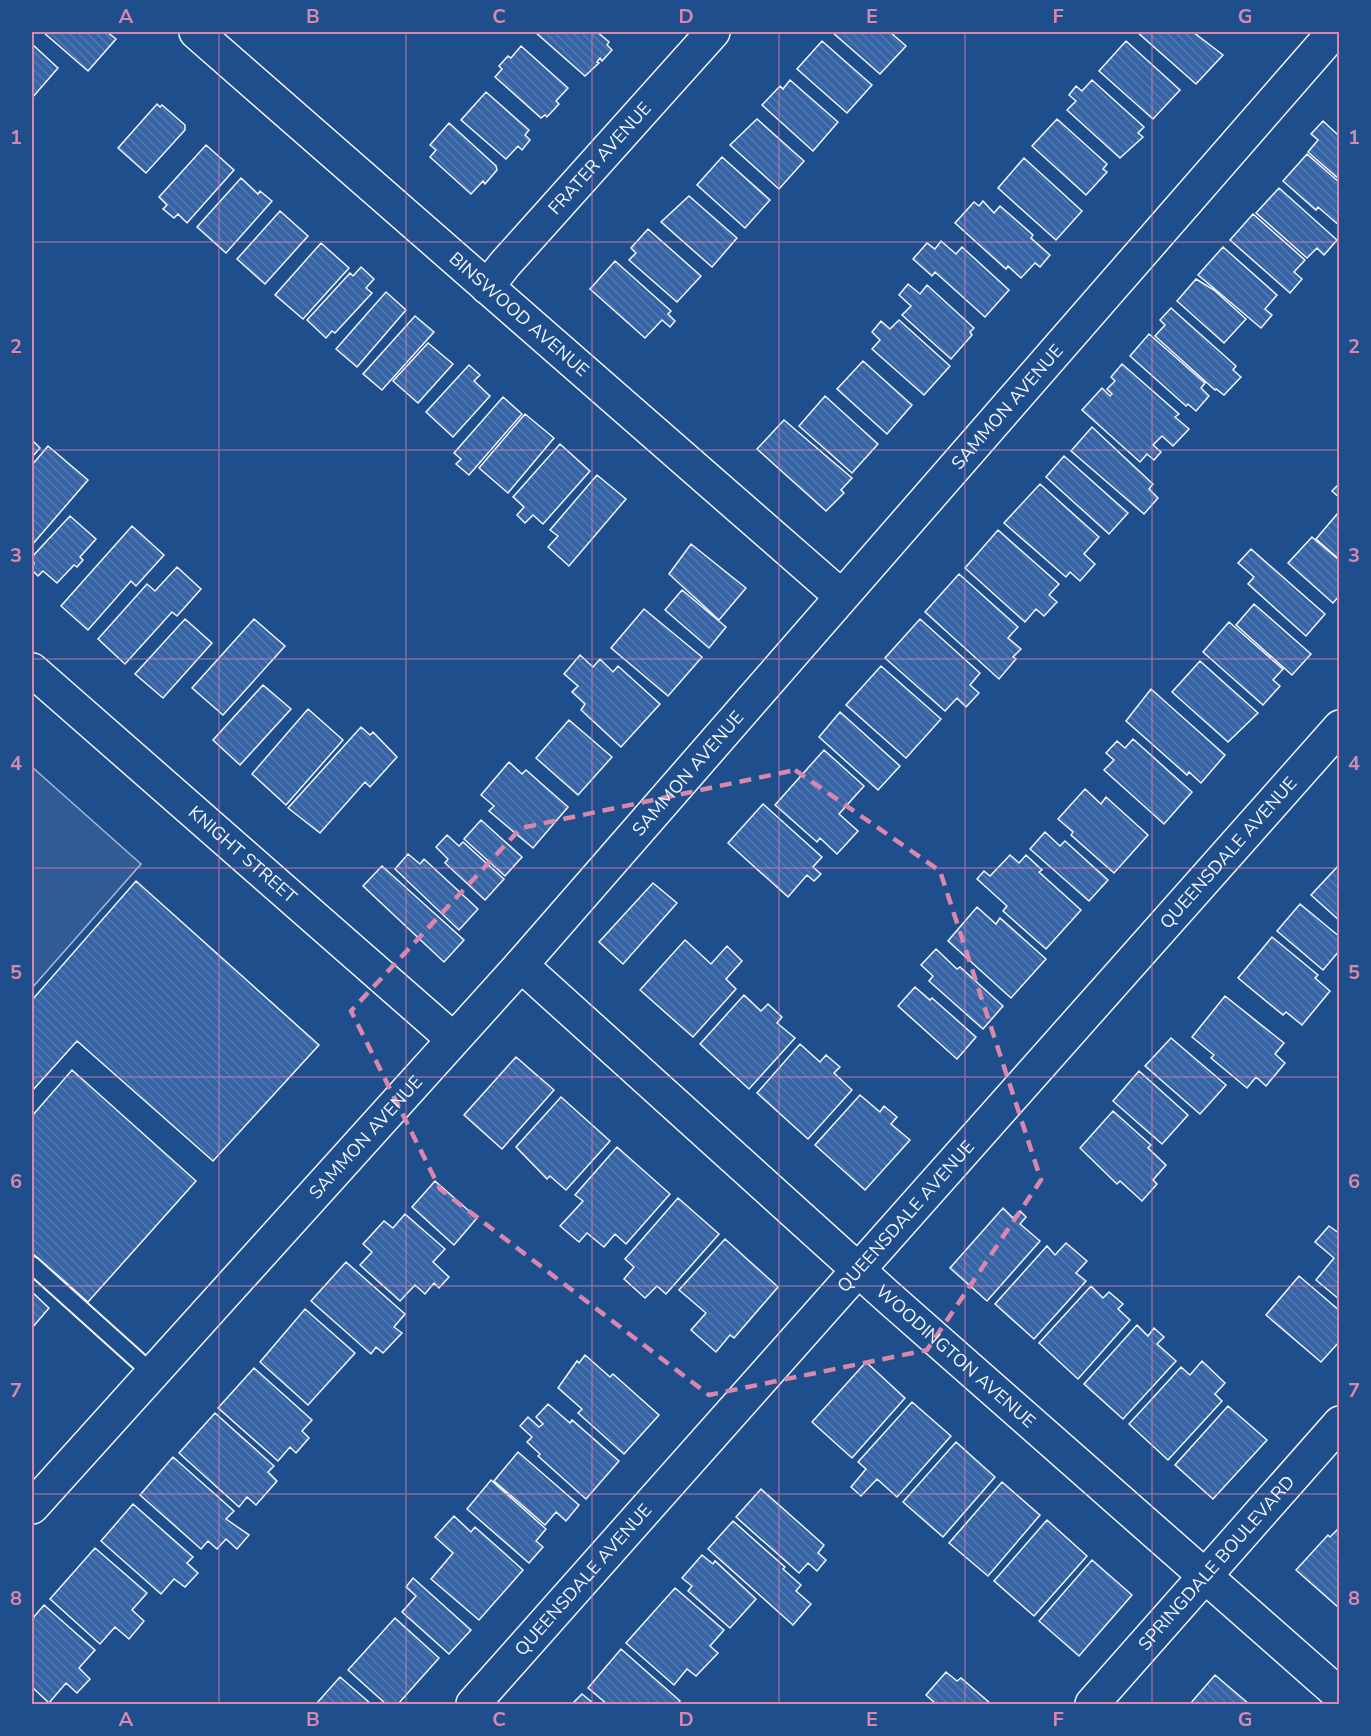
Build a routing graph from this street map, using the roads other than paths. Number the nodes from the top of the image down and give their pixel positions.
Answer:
1 (196, 32) edge
2 (713, 32) edge
3 (1334, 32) edge
4 (487, 287) junction
5 (841, 596) junction
6 (32, 670) edge
7 (1340, 727) edge
8 (521, 965) junction
9 (453, 1039) junction
10 (32, 1265) edge
11 (858, 1269) junction
12 (153, 1374) junction
13 (1340, 1423) edge
14 (32, 1507) edge
15 (1203, 1577) junction
16 (1340, 1695) edge
17 (473, 1704) edge
18 (1092, 1704) edge

1 - 4 street, BINSWOOD AVENUE
2 - 4 street, FRATER AVENUE
3 - 5 street, SAMMON AVENUE
4 - 5 street, BINSWOOD AVENUE
5 - 8 street, SAMMON AVENUE
6 - 9 street, KNIGHT STREET
7 - 11 street, QUEENSDALE AVENUE
8 - 9 street, SAMMON AVENUE
8 - 11 street, WOODINGTON AVENUE
9 - 12 street, SAMMON AVENUE
10 - 12 lane
11 - 15 street, WOODINGTON AVENUE
11 - 17 street, QUEENSDALE AVENUE
12 - 14 street, SAMMON AVENUE
13 - 15 street, SPRINGDALE BOULEVARD
15 - 16 street, WOODINGTON AVENUE
15 - 18 street, SPRINGDALE BOULEVARD

